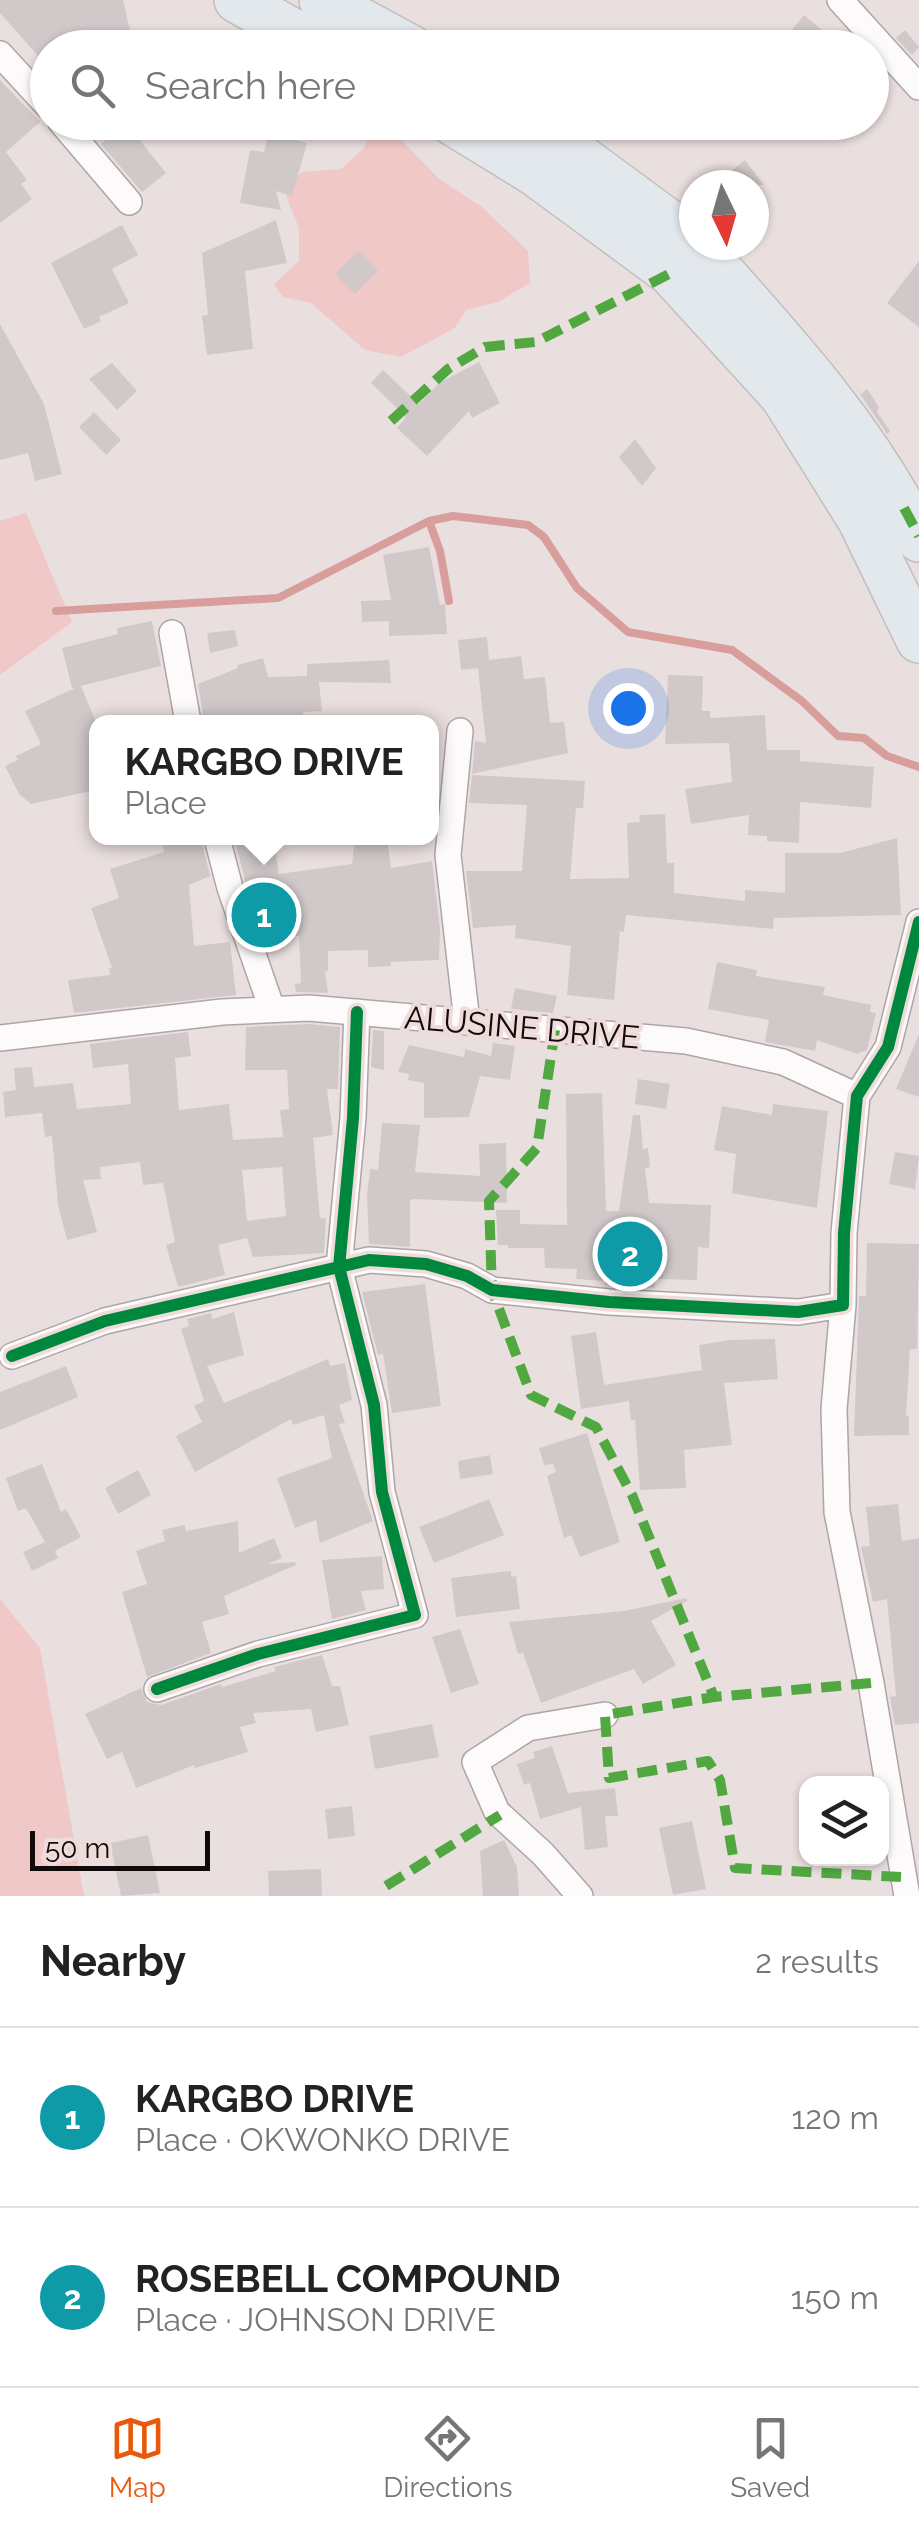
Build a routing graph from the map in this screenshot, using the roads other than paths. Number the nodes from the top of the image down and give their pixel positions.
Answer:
1 (236, 0) edge
2 (322, 0) edge
3 (840, 0) edge
4 (290, 30) edge
5 (377, 30) edge
6 (867, 30) edge
7 (0, 54) edge
8 (889, 54) edge
9 (30, 86) edge
10 (919, 87) edge
11 (77, 140) edge
12 (481, 140) edge
13 (556, 140) edge
14 (129, 202) dead end
15 (679, 230) edge
16 (711, 260) edge
17 (919, 538) edge
18 (172, 634) dead end
19 (919, 640) edge
20 (187, 715) edge
21 (460, 731) dead end
22 (219, 845) edge
23 (919, 922) edge
24 (272, 1009) junction
25 (356, 1012) junction
26 (466, 1022) junction
27 (0, 1038) edge
28 (857, 1096) junction
29 (339, 1268) junction
30 (843, 1306) junction
31 (12, 1356) dead end
32 (156, 1688) dead end
33 (605, 1715) dead end
34 (580, 1896) edge
35 (907, 1896) edge

1 - 4 highway
2 - 5 highway
3 - 6 street
7 - 9 street
8 - 10 street
11 - 14 street
12 - 19 highway
13 - 15 highway
16 - 17 highway
18 - 20 street
21 - 26 street
22 - 24 street
23 - 28 street
24 - 25 street, ALUSINE DRIVE
24 - 27 street, ALUSINE DRIVE
25 - 26 street, ALUSINE DRIVE
25 - 29 street
26 - 28 street, ALUSINE DRIVE
28 - 30 street
29 - 30 street
29 - 31 street
29 - 32 street
30 - 35 street
33 - 34 street

